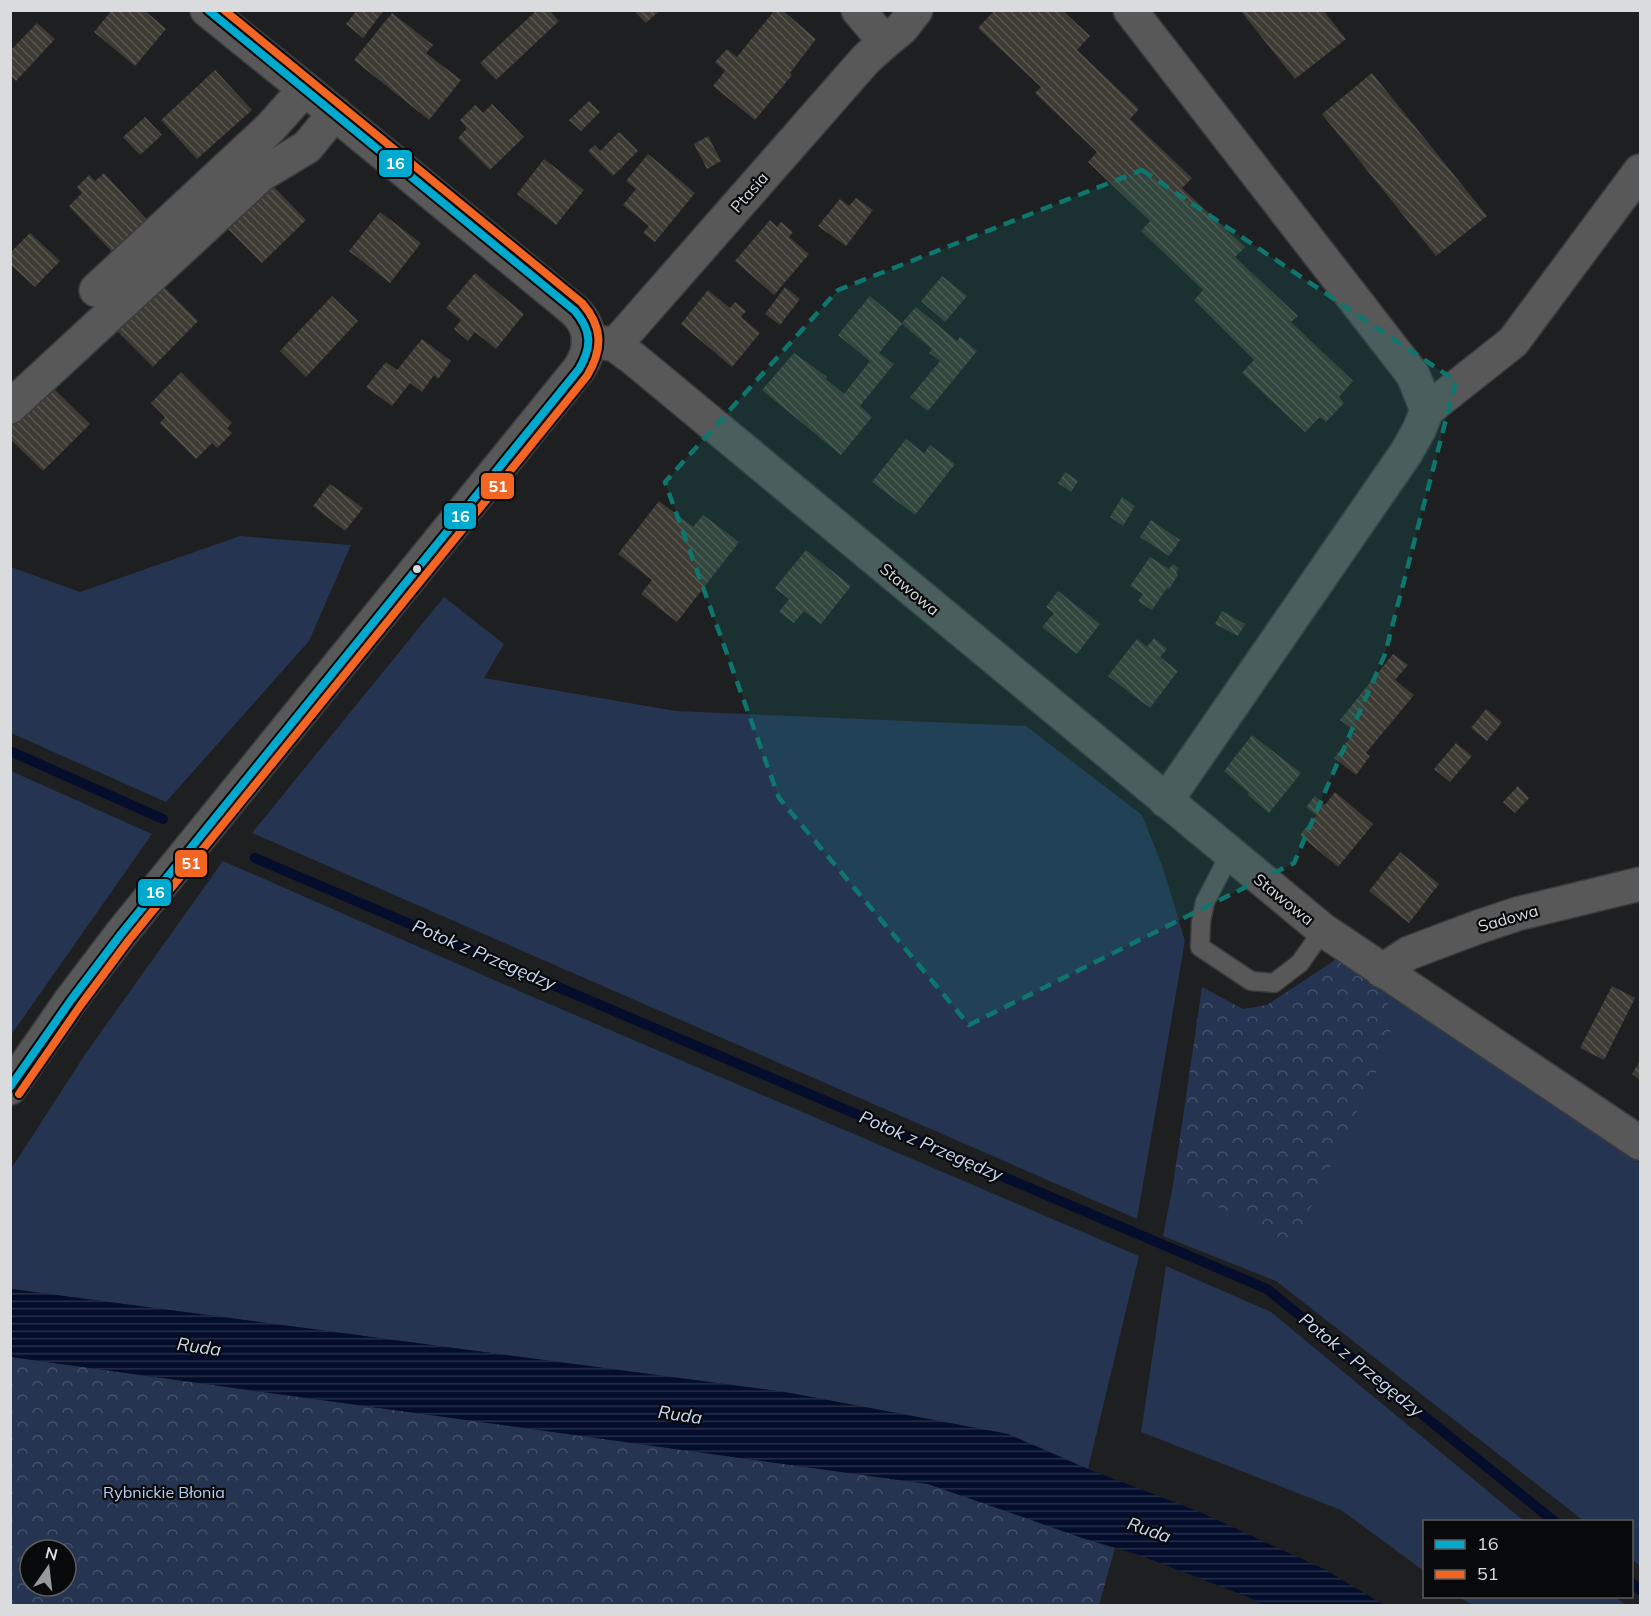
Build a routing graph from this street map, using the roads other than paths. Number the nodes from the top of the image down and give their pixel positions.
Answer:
1 (207, 10) edge
2 (858, 10) edge
3 (916, 10) edge
4 (1130, 10) edge
5 (885, 42) junction
6 (305, 89) junction
7 (335, 113) junction
8 (1641, 171) edge
9 (96, 290) dead end
10 (602, 343) junction
11 (10, 407) edge
12 (1427, 410) junction
13 (1166, 801) junction
14 (1230, 854) junction
15 (1641, 885) edge
16 (1323, 930) junction
17 (1382, 971) junction
18 (10, 1088) edge
19 (1641, 1143) edge

1 - 6 street
2 - 5 street
3 - 5 street, Ptasia
4 - 12 street
5 - 10 street, Ptasia
6 - 7 street
6 - 9 street
7 - 10 street
7 - 11 street
8 - 12 street
10 - 13 street, Stawowa
10 - 18 street
12 - 13 street
13 - 14 street, Stawowa
14 - 16 street, Stawowa
14 - 16 lane
15 - 17 street, Sadowa
16 - 17 street, Stawowa
17 - 19 street, Stawowa

